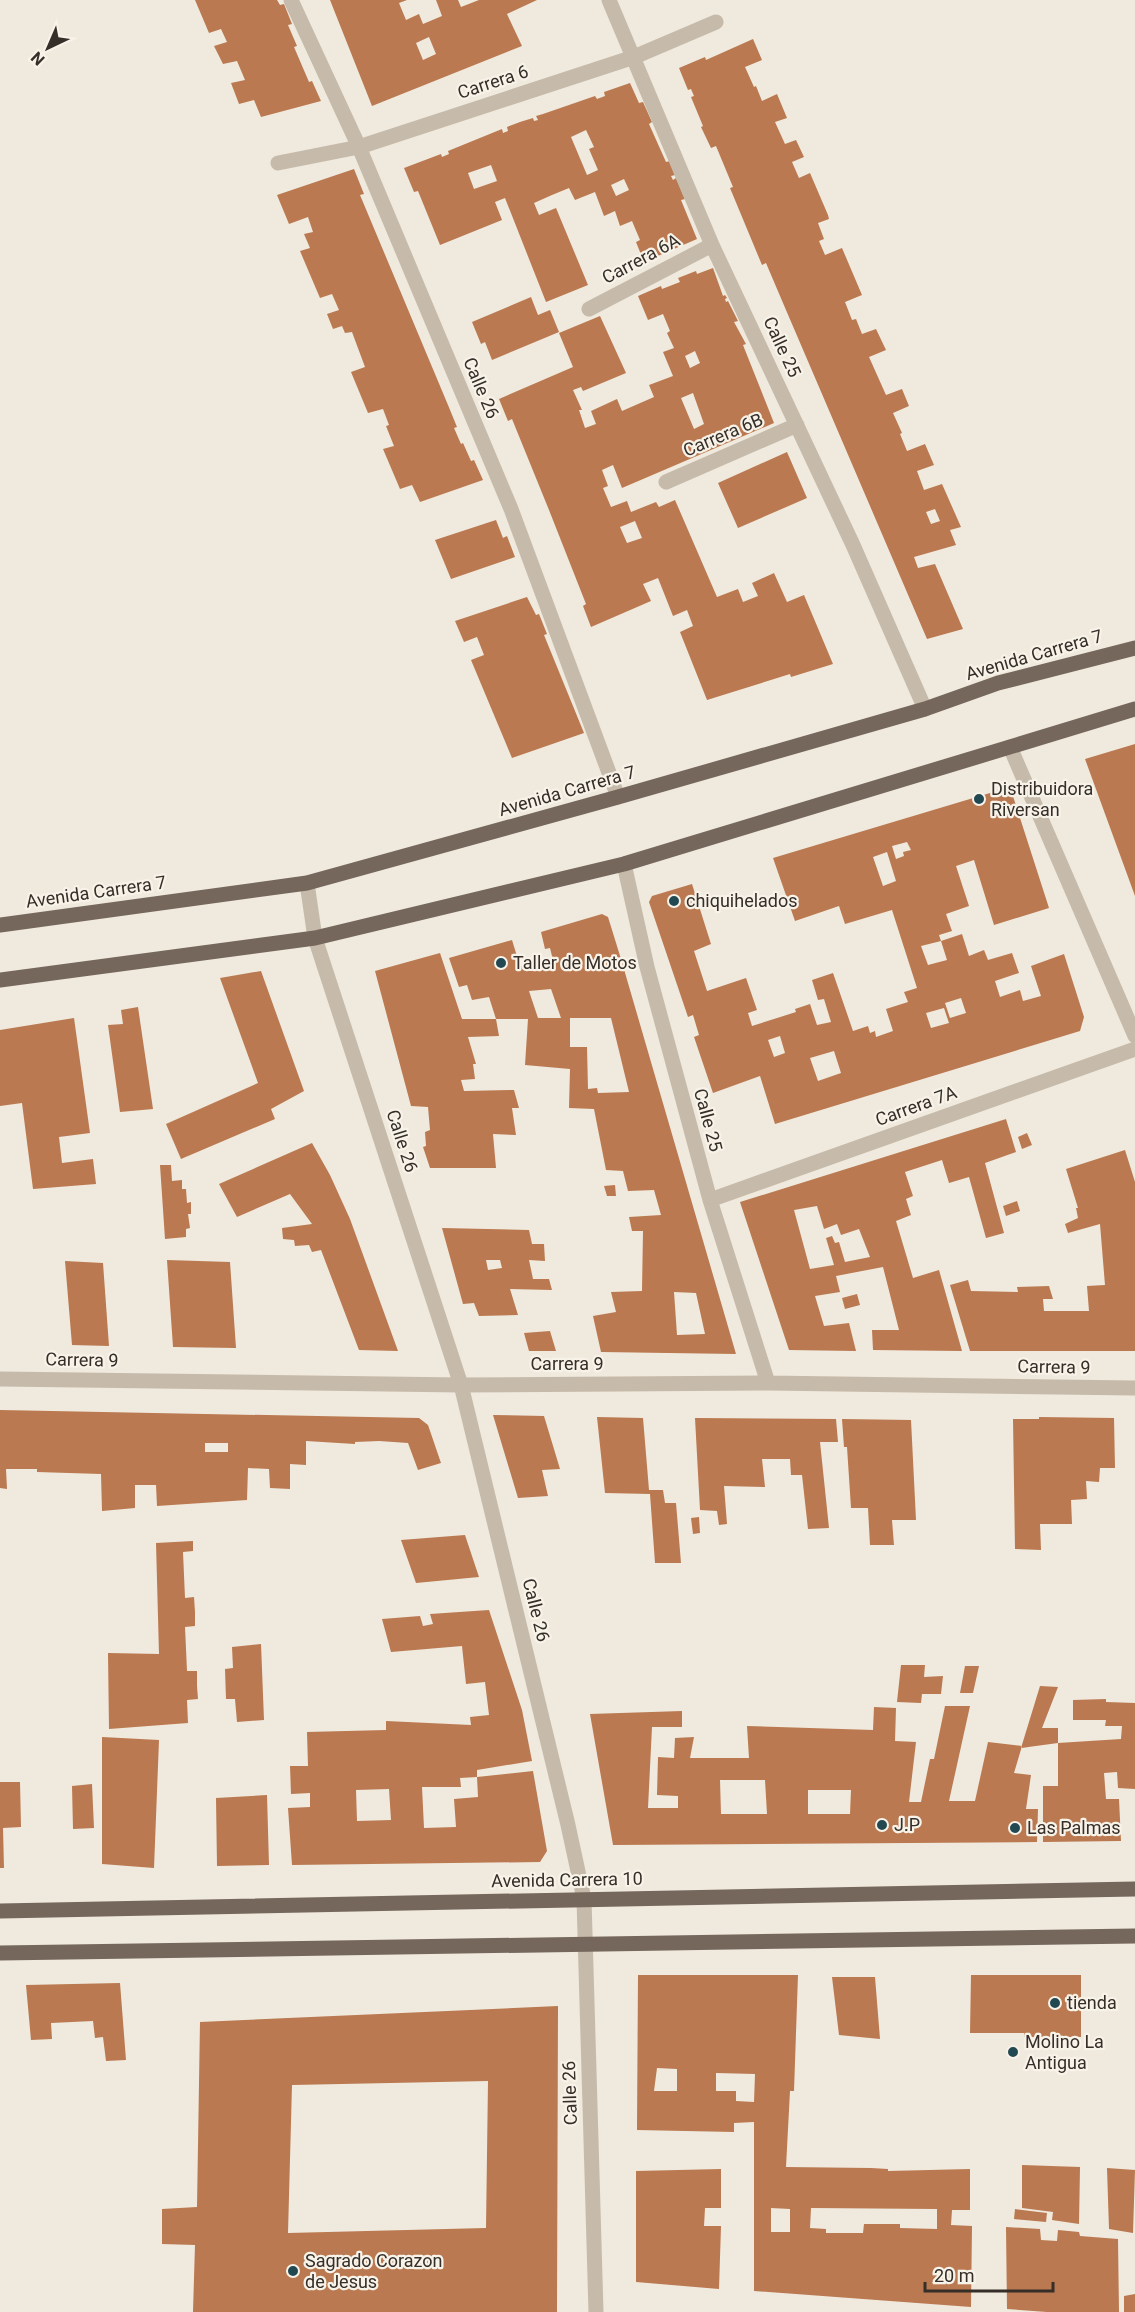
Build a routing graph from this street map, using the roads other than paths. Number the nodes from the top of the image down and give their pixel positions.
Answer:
1 (291, 0) edge
2 (609, 0) edge
3 (716, 22) dead end
4 (634, 57) junction
5 (359, 147) junction
6 (278, 163) dead end
7 (712, 244) junction
8 (589, 309) dead end
9 (797, 425) junction
10 (666, 482) dead end
11 (1135, 648) edge
12 (925, 709) junction
13 (1135, 709) edge
14 (1010, 747) junction
15 (618, 797) junction
16 (624, 864) junction
17 (307, 883) junction
18 (0, 925) edge
19 (315, 938) junction
20 (0, 980) edge
21 (1135, 1036) edge
22 (1135, 1049) edge
23 (710, 1200) junction
24 (0, 1379) edge
25 (768, 1383) junction
26 (461, 1385) junction
27 (1135, 1388) edge
28 (1135, 1889) edge
29 (584, 1899) junction
30 (0, 1911) edge
31 (1135, 1936) edge
32 (585, 1945) junction
33 (0, 1953) edge
34 (596, 2312) edge

1 - 5 street, Calle 26
2 - 4 street, Calle 25
3 - 4 street, Carrera 6
4 - 5 street, Carrera 6
4 - 7 street, Calle 25
5 - 6 street, Carrera 6
5 - 15 street, Calle 26
7 - 8 street, Carrera 6A
7 - 9 street, Calle 25
9 - 10 street, Carrera 6B
9 - 12 street, Calle 25
11 - 12 main road, Avenida Carrera 7
12 - 15 main road, Avenida Carrera 7
13 - 14 main road
14 - 16 main road
14 - 21 street
15 - 17 main road, Avenida Carrera 7
16 - 19 main road
16 - 23 street, Calle 25
17 - 18 main road, Avenida Carrera 7
17 - 19 street, Calle 26
19 - 20 main road
19 - 26 street, Calle 26
22 - 23 street, Carrera 7A
23 - 25 street, Calle 25
24 - 26 street, Carrera 9
25 - 26 street, Carrera 9
25 - 27 street, Carrera 9
26 - 29 street, Calle 26
28 - 29 main road, Avenida Carrera 10
29 - 30 main road, Avenida Carrera 10
29 - 32 street, Calle 26
31 - 32 main road
32 - 33 main road
32 - 34 street, Calle 26

